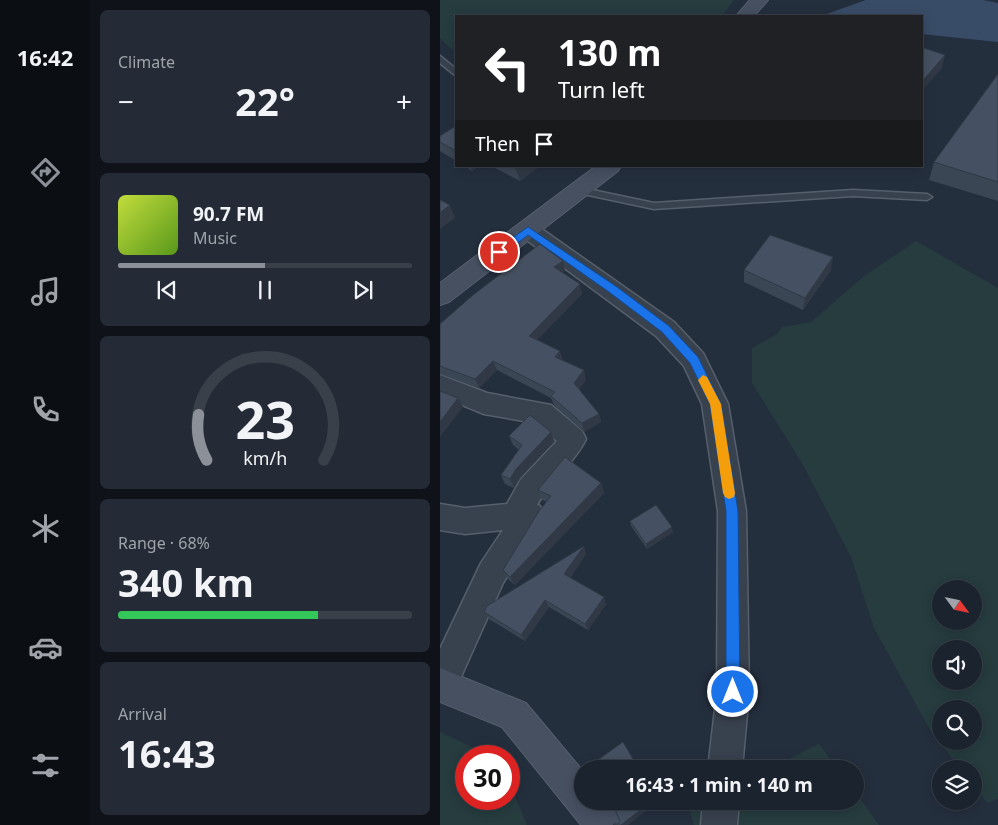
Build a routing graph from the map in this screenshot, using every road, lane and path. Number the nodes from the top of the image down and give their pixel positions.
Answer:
1 (759, 0) edge
2 (746, 15) edge
3 (440, 59) edge
4 (455, 72) edge
5 (607, 167) edge
6 (578, 190) junction
7 (927, 197) dead end
8 (528, 230) junction
9 (440, 296) edge
10 (440, 385) edge
11 (516, 516) junction
12 (440, 517) edge
13 (440, 685) edge
14 (726, 760) edge
15 (574, 788) edge
16 (592, 810) edge
17 (720, 810) edge
18 (602, 825) edge
19 (719, 825) edge

1 - 2 main road
3 - 4 lane
5 - 6 main road
6 - 7 lane
6 - 8 main road
8 - 9 main road
8 - 14 street
10 - 11 street
11 - 12 street
11 - 13 street
13 - 15 main road
16 - 18 main road
17 - 19 street

